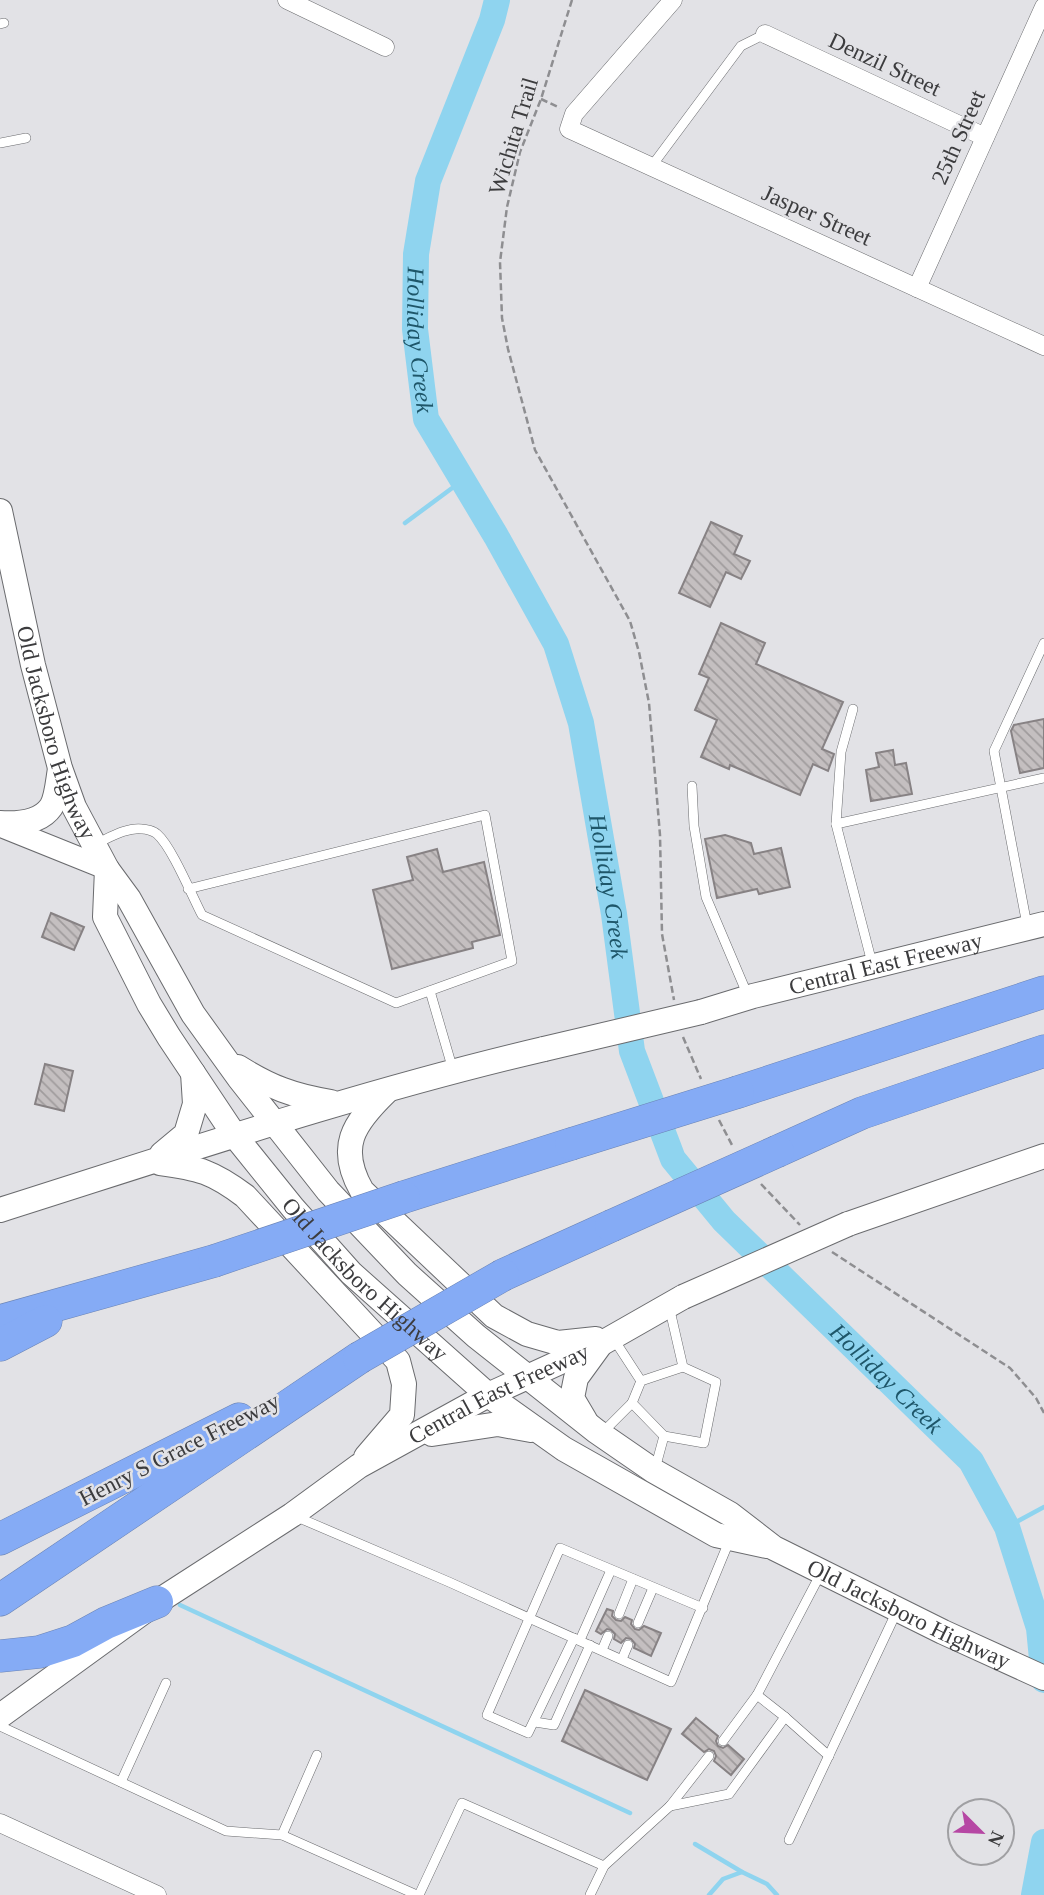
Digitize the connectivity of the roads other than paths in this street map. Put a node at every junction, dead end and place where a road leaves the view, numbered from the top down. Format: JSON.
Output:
{"nodes":[{"id":1,"x":287,"y":0,"type":"edge"},
{"id":2,"x":673,"y":0,"type":"edge"},
{"id":3,"x":1035,"y":0,"type":"edge"},
{"id":4,"x":1044,"y":7,"type":"edge"},
{"id":5,"x":765,"y":34,"type":"joint"},
{"id":6,"x":385,"y":47,"type":"dead end"},
{"id":7,"x":985,"y":137,"type":"junction"},
{"id":8,"x":26,"y":138,"type":"dead end"},
{"id":9,"x":0,"y":143,"type":"edge"},
{"id":10,"x":651,"y":167,"type":"junction"},
{"id":11,"x":916,"y":288,"type":"junction"},
{"id":12,"x":1044,"y":346,"type":"edge"},
{"id":13,"x":0,"y":511,"type":"edge"},
{"id":14,"x":1044,"y":643,"type":"edge"},
{"id":15,"x":853,"y":709,"type":"dead end"},
{"id":16,"x":60,"y":768,"type":"junction"},
{"id":17,"x":1044,"y":778,"type":"edge"},
{"id":18,"x":692,"y":786,"type":"dead end"},
{"id":19,"x":1001,"y":788,"type":"junction"},
{"id":20,"x":835,"y":824,"type":"junction"},
{"id":21,"x":0,"y":825,"type":"edge"},
{"id":22,"x":94,"y":845,"type":"junction"},
{"id":23,"x":107,"y":869,"type":"junction"},
{"id":24,"x":188,"y":889,"type":"junction"},
{"id":25,"x":1036,"y":926,"type":"edge"},
{"id":26,"x":873,"y":966,"type":"junction"},
{"id":27,"x":430,"y":991,"type":"junction"},
{"id":28,"x":1039,"y":993,"type":"edge"},
{"id":29,"x":748,"y":998,"type":"junction"},
{"id":30,"x":1044,"y":1051,"type":"edge"},
{"id":31,"x":226,"y":1060,"type":"junction"},
{"id":32,"x":453,"y":1070,"type":"junction"},
{"id":33,"x":193,"y":1073,"type":"junction"},
{"id":34,"x":390,"y":1089,"type":"junction"},
{"id":35,"x":342,"y":1103,"type":"junction"},
{"id":36,"x":274,"y":1123,"type":"junction"},
{"id":37,"x":235,"y":1136,"type":"junction"},
{"id":38,"x":1044,"y":1156,"type":"edge"},
{"id":39,"x":154,"y":1162,"type":"junction"},
{"id":40,"x":0,"y":1210,"type":"edge"},
{"id":41,"x":107,"y":1290,"type":"junction"},
{"id":42,"x":676,"y":1301,"type":"junction"},
{"id":43,"x":0,"y":1321,"type":"edge"},
{"id":44,"x":607,"y":1340,"type":"junction"},
{"id":45,"x":0,"y":1345,"type":"edge"},
{"id":46,"x":359,"y":1358,"type":"junction"},
{"id":47,"x":683,"y":1367,"type":"junction"},
{"id":48,"x":527,"y":1378,"type":"junction"},
{"id":49,"x":641,"y":1381,"type":"junction"},
{"id":50,"x":488,"y":1395,"type":"junction"},
{"id":51,"x":632,"y":1403,"type":"junction"},
{"id":52,"x":594,"y":1429,"type":"junction"},
{"id":53,"x":538,"y":1431,"type":"junction"},
{"id":54,"x":664,"y":1436,"type":"junction"},
{"id":55,"x":414,"y":1437,"type":"junction"},
{"id":56,"x":359,"y":1466,"type":"junction"},
{"id":57,"x":654,"y":1471,"type":"junction"},
{"id":58,"x":292,"y":1515,"type":"junction"},
{"id":59,"x":730,"y":1538,"type":"junction"},
{"id":60,"x":0,"y":1539,"type":"edge"},
{"id":61,"x":774,"y":1548,"type":"junction"},
{"id":62,"x":611,"y":1570,"type":"junction"},
{"id":63,"x":822,"y":1571,"type":"junction"},
{"id":64,"x":633,"y":1580,"type":"junction"},
{"id":65,"x":653,"y":1588,"type":"junction"},
{"id":66,"x":0,"y":1600,"type":"edge"},
{"id":67,"x":157,"y":1602,"type":"junction"},
{"id":68,"x":703,"y":1608,"type":"junction"},
{"id":69,"x":898,"y":1609,"type":"junction"},
{"id":70,"x":619,"y":1614,"type":"dead end"},
{"id":71,"x":529,"y":1617,"type":"junction"},
{"id":72,"x":638,"y":1623,"type":"dead end"},
{"id":73,"x":608,"y":1636,"type":"dead end"},
{"id":74,"x":577,"y":1639,"type":"junction"},
{"id":75,"x":590,"y":1645,"type":"junction"},
{"id":76,"x":628,"y":1646,"type":"dead end"},
{"id":77,"x":602,"y":1650,"type":"junction"},
{"id":78,"x":0,"y":1656,"type":"edge"},
{"id":79,"x":622,"y":1659,"type":"junction"},
{"id":80,"x":1044,"y":1678,"type":"edge"},
{"id":81,"x":166,"y":1683,"type":"dead end"},
{"id":82,"x":757,"y":1695,"type":"junction"},
{"id":83,"x":0,"y":1716,"type":"edge"},
{"id":84,"x":785,"y":1717,"type":"junction"},
{"id":85,"x":535,"y":1722,"type":"junction"},
{"id":86,"x":0,"y":1726,"type":"edge"},
{"id":87,"x":723,"y":1741,"type":"dead end"},
{"id":88,"x":317,"y":1755,"type":"dead end"},
{"id":89,"x":709,"y":1756,"type":"dead end"},
{"id":90,"x":828,"y":1756,"type":"junction"},
{"id":91,"x":121,"y":1782,"type":"junction"},
{"id":92,"x":670,"y":1806,"type":"junction"},
{"id":93,"x":0,"y":1824,"type":"edge"},
{"id":94,"x":282,"y":1835,"type":"junction"},
{"id":95,"x":789,"y":1840,"type":"dead end"},
{"id":96,"x":604,"y":1866,"type":"junction"},
{"id":97,"x":157,"y":1895,"type":"edge"},
{"id":98,"x":418,"y":1895,"type":"edge"},
{"id":99,"x":590,"y":1895,"type":"edge"}],
"edges":[{"from":1,"to":6,"type":"street"},
{"from":2,"to":10,"type":"street","name":"Jasper Street"},
{"from":3,"to":4,"type":"street"},
{"from":4,"to":7,"type":"street","name":"25th Street"},
{"from":5,"to":7,"type":"street","name":"Denzil Street"},
{"from":5,"to":10,"type":"lane"},
{"from":7,"to":11,"type":"street","name":"25th Street"},
{"from":8,"to":9,"type":"lane"},
{"from":10,"to":11,"type":"street","name":"Jasper Street"},
{"from":11,"to":12,"type":"street","name":"Jasper Street"},
{"from":13,"to":16,"type":"main road","name":"Old Jacksboro Highway"},
{"from":14,"to":19,"type":"lane"},
{"from":15,"to":20,"type":"lane"},
{"from":16,"to":21,"type":"main road"},
{"from":16,"to":22,"type":"main road","name":"Old Jacksboro Highway"},
{"from":17,"to":19,"type":"lane"},
{"from":18,"to":29,"type":"lane"},
{"from":19,"to":20,"type":"lane"},
{"from":19,"to":25,"type":"lane"},
{"from":20,"to":26,"type":"lane"},
{"from":21,"to":23,"type":"street"},
{"from":22,"to":23,"type":"main road","name":"Old Jacksboro Highway"},
{"from":22,"to":24,"type":"lane"},
{"from":23,"to":31,"type":"main road","name":"Old Jacksboro Highway"},
{"from":23,"to":33,"type":"main road","name":"Old Jacksboro Highway"},
{"from":24,"to":27,"type":"lane"},
{"from":24,"to":27,"type":"lane"},
{"from":25,"to":26,"type":"main road","name":"Central East Freeway"},
{"from":26,"to":29,"type":"main road","name":"Central East Freeway"},
{"from":27,"to":32,"type":"lane"},
{"from":28,"to":41,"type":"highway","bridge":true},
{"from":29,"to":32,"type":"main road","name":"Central East Freeway","bridge":true},
{"from":30,"to":46,"type":"highway","bridge":true},
{"from":31,"to":35,"type":"main road"},
{"from":31,"to":36,"type":"main road","name":"Old Jacksboro Highway"},
{"from":32,"to":34,"type":"main road","name":"Central East Freeway"},
{"from":33,"to":37,"type":"main road","name":"Old Jacksboro Highway"},
{"from":33,"to":39,"type":"main road"},
{"from":34,"to":35,"type":"main road","name":"Central East Freeway"},
{"from":34,"to":44,"type":"main road"},
{"from":35,"to":36,"type":"main road","name":"Central East Freeway"},
{"from":36,"to":37,"type":"main road","name":"Central East Freeway"},
{"from":36,"to":48,"type":"main road","name":"Old Jacksboro Highway"},
{"from":37,"to":39,"type":"main road","name":"Central East Freeway"},
{"from":37,"to":50,"type":"main road","name":"Old Jacksboro Highway"},
{"from":38,"to":42,"type":"main road","name":"Central East Freeway","bridge":true},
{"from":39,"to":40,"type":"main road","name":"Central East Freeway"},
{"from":39,"to":56,"type":"main road"},
{"from":41,"to":43,"type":"highway"},
{"from":41,"to":45,"type":"highway"},
{"from":42,"to":44,"type":"main road","name":"Central East Freeway"},
{"from":42,"to":47,"type":"lane"},
{"from":44,"to":48,"type":"main road","name":"Central East Freeway"},
{"from":44,"to":49,"type":"lane"},
{"from":44,"to":52,"type":"main road"},
{"from":46,"to":60,"type":"highway","name":"Henry S Grace Freeway"},
{"from":46,"to":66,"type":"highway"},
{"from":47,"to":49,"type":"lane"},
{"from":47,"to":54,"type":"lane"},
{"from":48,"to":50,"type":"main road","name":"Central East Freeway"},
{"from":48,"to":52,"type":"main road","name":"Old Jacksboro Highway"},
{"from":49,"to":51,"type":"lane"},
{"from":50,"to":53,"type":"main road","name":"Old Jacksboro Highway"},
{"from":50,"to":55,"type":"main road","name":"Central East Freeway"},
{"from":51,"to":52,"type":"lane"},
{"from":51,"to":54,"type":"lane"},
{"from":52,"to":57,"type":"main road","name":"Old Jacksboro Highway"},
{"from":53,"to":55,"type":"main road"},
{"from":53,"to":59,"type":"main road","name":"Old Jacksboro Highway"},
{"from":54,"to":57,"type":"lane"},
{"from":55,"to":56,"type":"main road","name":"Central East Freeway"},
{"from":56,"to":58,"type":"main road","name":"Central East Freeway"},
{"from":57,"to":61,"type":"main road","name":"Old Jacksboro Highway"},
{"from":58,"to":67,"type":"main road","name":"Central East Freeway"},
{"from":58,"to":71,"type":"lane"},
{"from":59,"to":61,"type":"main road","name":"Old Jacksboro Highway"},
{"from":59,"to":68,"type":"lane"},
{"from":61,"to":63,"type":"main road","name":"Old Jacksboro Highway"},
{"from":62,"to":64,"type":"lane"},
{"from":62,"to":71,"type":"lane"},
{"from":62,"to":74,"type":"lane"},
{"from":63,"to":69,"type":"main road","name":"Old Jacksboro Highway"},
{"from":63,"to":82,"type":"lane"},
{"from":64,"to":65,"type":"lane"},
{"from":64,"to":70,"type":"lane"},
{"from":65,"to":68,"type":"lane"},
{"from":65,"to":72,"type":"lane"},
{"from":67,"to":78,"type":"highway"},
{"from":67,"to":83,"type":"main road","name":"Central East Freeway"},
{"from":68,"to":79,"type":"lane"},
{"from":69,"to":80,"type":"main road","name":"Old Jacksboro Highway"},
{"from":69,"to":90,"type":"lane"},
{"from":71,"to":74,"type":"lane"},
{"from":71,"to":85,"type":"lane"},
{"from":73,"to":77,"type":"lane"},
{"from":74,"to":75,"type":"lane"},
{"from":74,"to":85,"type":"lane"},
{"from":75,"to":77,"type":"lane"},
{"from":75,"to":85,"type":"lane"},
{"from":76,"to":79,"type":"lane"},
{"from":77,"to":79,"type":"lane"},
{"from":81,"to":91,"type":"lane"},
{"from":82,"to":84,"type":"lane"},
{"from":82,"to":87,"type":"lane"},
{"from":84,"to":90,"type":"lane"},
{"from":84,"to":92,"type":"lane"},
{"from":86,"to":91,"type":"lane"},
{"from":88,"to":94,"type":"lane"},
{"from":89,"to":92,"type":"lane"},
{"from":90,"to":95,"type":"lane"},
{"from":91,"to":94,"type":"lane"},
{"from":92,"to":96,"type":"lane"},
{"from":93,"to":97,"type":"street"},
{"from":94,"to":98,"type":"lane"},
{"from":96,"to":98,"type":"lane"},
{"from":96,"to":99,"type":"lane"}]}
